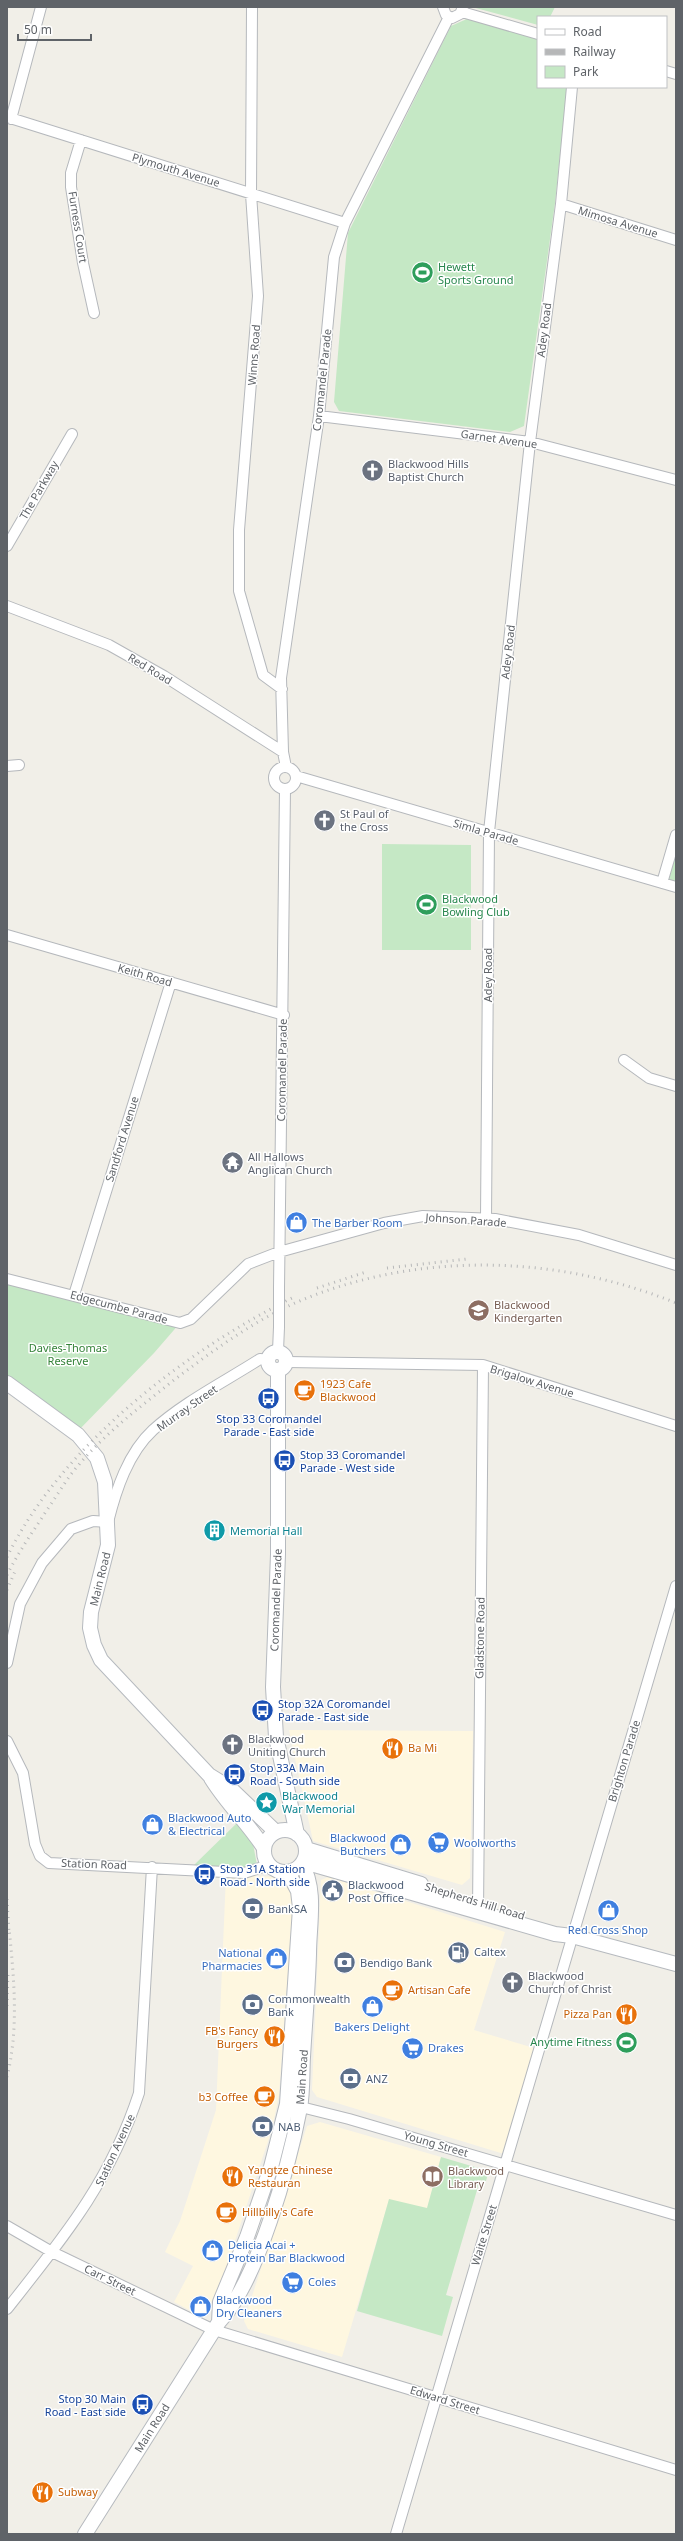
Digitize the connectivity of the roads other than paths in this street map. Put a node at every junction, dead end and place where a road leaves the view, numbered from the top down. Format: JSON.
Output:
{"nodes":[{"id":1,"x":41,"y":7,"type":"edge"},
{"id":2,"x":252,"y":7,"type":"edge"},
{"id":3,"x":442,"y":7,"type":"edge"},
{"id":4,"x":462,"y":9,"type":"edge"},
{"id":5,"x":449,"y":17,"type":"junction"},
{"id":6,"x":537,"y":34,"type":"edge"},
{"id":7,"x":572,"y":88,"type":"edge"},
{"id":8,"x":9,"y":118,"type":"edge"},
{"id":9,"x":81,"y":140,"type":"junction"},
{"id":10,"x":251,"y":194,"type":"junction"},
{"id":11,"x":561,"y":204,"type":"junction"},
{"id":12,"x":345,"y":224,"type":"junction"},
{"id":13,"x":676,"y":240,"type":"edge"},
{"id":14,"x":94,"y":313,"type":"dead end"},
{"id":15,"x":319,"y":416,"type":"junction"},
{"id":16,"x":72,"y":434,"type":"dead end"},
{"id":17,"x":530,"y":442,"type":"junction"},
{"id":18,"x":676,"y":480,"type":"edge"},
{"id":19,"x":7,"y":546,"type":"edge"},
{"id":20,"x":7,"y":606,"type":"edge"},
{"id":21,"x":282,"y":678,"type":"junction"},
{"id":22,"x":270,"y":681,"type":"junction"},
{"id":23,"x":282,"y":690,"type":"junction"},
{"id":24,"x":283,"y":752,"type":"junction"},
{"id":25,"x":19,"y":765,"type":"dead end"},
{"id":26,"x":7,"y":766,"type":"edge"},
{"id":27,"x":286,"y":767,"type":"junction"},
{"id":28,"x":296,"y":776,"type":"junction"},
{"id":29,"x":285,"y":789,"type":"junction"},
{"id":30,"x":488,"y":832,"type":"junction"},
{"id":31,"x":676,"y":835,"type":"edge"},
{"id":32,"x":662,"y":883,"type":"junction"},
{"id":33,"x":676,"y":887,"type":"edge"},
{"id":34,"x":7,"y":935,"type":"edge"},
{"id":35,"x":171,"y":982,"type":"junction"},
{"id":36,"x":284,"y":1015,"type":"junction"},
{"id":37,"x":624,"y":1060,"type":"dead end"},
{"id":38,"x":676,"y":1086,"type":"edge"},
{"id":39,"x":486,"y":1219,"type":"junction"},
{"id":40,"x":279,"y":1252,"type":"junction"},
{"id":41,"x":676,"y":1265,"type":"edge"},
{"id":42,"x":7,"y":1279,"type":"edge"},
{"id":43,"x":74,"y":1295,"type":"junction"},
{"id":44,"x":278,"y":1361,"type":"junction"},
{"id":45,"x":483,"y":1365,"type":"junction"},
{"id":46,"x":7,"y":1383,"type":"edge"},
{"id":47,"x":676,"y":1426,"type":"edge"},
{"id":48,"x":108,"y":1522,"type":"junction"},
{"id":49,"x":676,"y":1586,"type":"edge"},
{"id":50,"x":7,"y":1663,"type":"edge"},
{"id":51,"x":7,"y":1741,"type":"edge"},
{"id":52,"x":209,"y":1775,"type":"junction"},
{"id":53,"x":291,"y":1804,"type":"junction"},
{"id":54,"x":276,"y":1832,"type":"junction"},
{"id":55,"x":297,"y":1834,"type":"junction"},
{"id":56,"x":264,"y":1848,"type":"junction"},
{"id":57,"x":304,"y":1858,"type":"junction"},
{"id":58,"x":269,"y":1865,"type":"junction"},
{"id":59,"x":152,"y":1867,"type":"junction"},
{"id":60,"x":335,"y":1869,"type":"junction"},
{"id":61,"x":288,"y":1872,"type":"junction"},
{"id":62,"x":310,"y":1883,"type":"junction"},
{"id":63,"x":478,"y":1907,"type":"junction"},
{"id":64,"x":572,"y":1936,"type":"junction"},
{"id":65,"x":676,"y":1964,"type":"edge"},
{"id":66,"x":294,"y":2106,"type":"junction"},
{"id":67,"x":505,"y":2165,"type":"junction"},
{"id":68,"x":676,"y":2215,"type":"edge"},
{"id":69,"x":7,"y":2226,"type":"edge"},
{"id":70,"x":52,"y":2252,"type":"junction"},
{"id":71,"x":7,"y":2309,"type":"edge"},
{"id":72,"x":216,"y":2326,"type":"junction"},
{"id":73,"x":436,"y":2397,"type":"junction"},
{"id":74,"x":676,"y":2470,"type":"edge"},
{"id":75,"x":85,"y":2534,"type":"edge"},
{"id":76,"x":396,"y":2534,"type":"edge"}],
"edges":[{"from":1,"to":8,"type":"street"},
{"from":2,"to":10,"type":"street","name":"Winns Road"},
{"from":3,"to":5,"type":"street"},
{"from":4,"to":5,"type":"street"},
{"from":4,"to":6,"type":"street"},
{"from":5,"to":12,"type":"street","name":"Coromandel Parade"},
{"from":7,"to":11,"type":"street","name":"Adey Road"},
{"from":8,"to":9,"type":"street","name":"Plymouth Avenue"},
{"from":9,"to":10,"type":"street","name":"Plymouth Avenue"},
{"from":9,"to":14,"type":"street","name":"Furness Court"},
{"from":10,"to":12,"type":"street","name":"Plymouth Avenue"},
{"from":10,"to":22,"type":"street","name":"Winns Road"},
{"from":11,"to":13,"type":"street","name":"Mimosa Avenue"},
{"from":11,"to":17,"type":"street","name":"Adey Road"},
{"from":12,"to":15,"type":"street","name":"Coromandel Parade"},
{"from":15,"to":17,"type":"street","name":"Garnet Avenue"},
{"from":15,"to":21,"type":"street","name":"Coromandel Parade"},
{"from":16,"to":19,"type":"street","name":"The Parkway"},
{"from":17,"to":18,"type":"street","name":"Garnet Avenue"},
{"from":17,"to":30,"type":"street","name":"Adey Road"},
{"from":20,"to":24,"type":"street","name":"Red Road"},
{"from":21,"to":22,"type":"street"},
{"from":21,"to":23,"type":"street","name":"Coromandel Parade"},
{"from":22,"to":23,"type":"street","name":"Winns Road"},
{"from":23,"to":24,"type":"street","name":"Coromandel Parade"},
{"from":24,"to":27,"type":"street","name":"Coromandel Parade"},
{"from":25,"to":26,"type":"street"},
{"from":27,"to":28,"type":"street"},
{"from":27,"to":29,"type":"street"},
{"from":28,"to":29,"type":"street"},
{"from":28,"to":30,"type":"street","name":"Simla Parade"},
{"from":29,"to":36,"type":"street","name":"Coromandel Parade"},
{"from":30,"to":32,"type":"street","name":"Simla Parade"},
{"from":30,"to":39,"type":"street","name":"Adey Road"},
{"from":31,"to":32,"type":"street"},
{"from":32,"to":33,"type":"street","name":"Simla Parade"},
{"from":34,"to":35,"type":"street","name":"Keith Road"},
{"from":35,"to":36,"type":"street","name":"Keith Road"},
{"from":35,"to":43,"type":"street","name":"Sandford Avenue"},
{"from":36,"to":40,"type":"street","name":"Coromandel Parade"},
{"from":37,"to":38,"type":"street"},
{"from":39,"to":40,"type":"street","name":"Johnson Parade"},
{"from":39,"to":41,"type":"street","name":"Johnson Parade"},
{"from":40,"to":43,"type":"street","name":"Edgecumbe Parade"},
{"from":40,"to":44,"type":"street","name":"Coromandel Parade","bridge":true},
{"from":42,"to":43,"type":"street","name":"Edgecumbe Parade"},
{"from":44,"to":45,"type":"street","name":"Brigalow Avenue"},
{"from":44,"to":48,"type":"street","name":"Murray Street"},
{"from":44,"to":53,"type":"main road","name":"Coromandel Parade"},
{"from":45,"to":47,"type":"street","name":"Brigalow Avenue"},
{"from":45,"to":63,"type":"street","name":"Gladstone Road"},
{"from":46,"to":48,"type":"main road","name":"Main Road"},
{"from":48,"to":50,"type":"street"},
{"from":48,"to":52,"type":"main road","name":"Main Road"},
{"from":49,"to":64,"type":"street","name":"Brighton Parade"},
{"from":51,"to":59,"type":"street","name":"Station Road"},
{"from":52,"to":54,"type":"main road","name":"Main Road"},
{"from":52,"to":56,"type":"main road","name":"Main Road"},
{"from":53,"to":54,"type":"main road"},
{"from":53,"to":55,"type":"main road","name":"Coromandel Parade"},
{"from":54,"to":55,"type":"main road"},
{"from":54,"to":56,"type":"main road"},
{"from":55,"to":57,"type":"main road"},
{"from":56,"to":58,"type":"main road"},
{"from":57,"to":60,"type":"main road","name":"Shepherds Hill Road"},
{"from":57,"to":61,"type":"main road"},
{"from":57,"to":62,"type":"main road","name":"Main Road"},
{"from":57,"to":63,"type":"main road","name":"Shepherds Hill Road"},
{"from":58,"to":59,"type":"street","name":"Station Road"},
{"from":58,"to":61,"type":"main road"},
{"from":59,"to":70,"type":"street","name":"Station Avenue"},
{"from":60,"to":62,"type":"main road"},
{"from":60,"to":63,"type":"main road","name":"Shepherds Hill Road"},
{"from":61,"to":66,"type":"main road","name":"Main Road"},
{"from":62,"to":66,"type":"main road","name":"Main Road"},
{"from":63,"to":64,"type":"main road","name":"Shepherds Hill Road"},
{"from":64,"to":65,"type":"main road","name":"Shepherds Hill Road"},
{"from":64,"to":67,"type":"street","name":"Waite Street"},
{"from":66,"to":67,"type":"street","name":"Young Street"},
{"from":66,"to":72,"type":"main road","name":"Main Road"},
{"from":67,"to":68,"type":"street","name":"Young Street"},
{"from":67,"to":73,"type":"street","name":"Waite Street"},
{"from":69,"to":70,"type":"street","name":"Carr Street"},
{"from":70,"to":71,"type":"street","name":"Station Avenue"},
{"from":70,"to":72,"type":"street","name":"Carr Street"},
{"from":72,"to":73,"type":"street","name":"Edward Street"},
{"from":72,"to":75,"type":"main road","name":"Main Road"},
{"from":73,"to":74,"type":"street","name":"Edward Street"},
{"from":73,"to":76,"type":"street","name":"Waite Street"}]}
